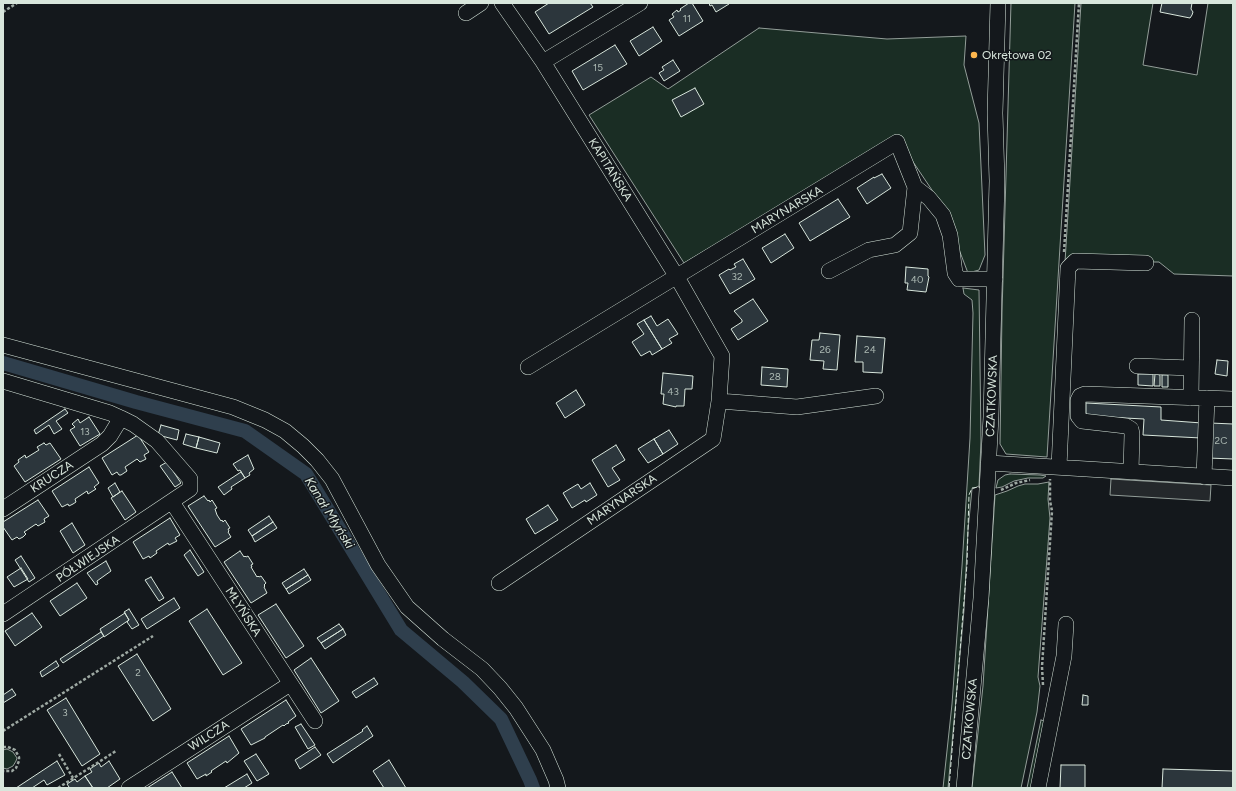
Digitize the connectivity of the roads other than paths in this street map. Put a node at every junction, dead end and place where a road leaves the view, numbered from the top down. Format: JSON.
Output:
{"nodes":[{"id":1,"x":481,"y":3,"type":"edge"},
{"id":2,"x":502,"y":3,"type":"edge"},
{"id":3,"x":640,"y":3,"type":"edge"},
{"id":4,"x":998,"y":3,"type":"edge"},
{"id":5,"x":466,"y":13,"type":"dead end"},
{"id":6,"x":543,"y":62,"type":"junction"},
{"id":7,"x":915,"y":187,"type":"junction"},
{"id":8,"x":1146,"y":263,"type":"dead end"},
{"id":9,"x":829,"y":271,"type":"dead end"},
{"id":10,"x":677,"y":277,"type":"junction"},
{"id":11,"x":995,"y":279,"type":"junction"},
{"id":12,"x":1192,"y":320,"type":"dead end"},
{"id":13,"x":3,"y":345,"type":"edge"},
{"id":14,"x":1137,"y":366,"type":"dead end"},
{"id":15,"x":528,"y":368,"type":"dead end"},
{"id":16,"x":1192,"y":368,"type":"junction"},
{"id":17,"x":3,"y":381,"type":"edge"},
{"id":18,"x":876,"y":396,"type":"dead end"},
{"id":19,"x":1191,"y":398,"type":"junction"},
{"id":20,"x":1207,"y":398,"type":"junction"},
{"id":21,"x":1233,"y":399,"type":"edge"},
{"id":22,"x":719,"y":401,"type":"junction"},
{"id":23,"x":121,"y":418,"type":"junction"},
{"id":24,"x":989,"y":463,"type":"junction"},
{"id":25,"x":1053,"y":471,"type":"junction"},
{"id":26,"x":1131,"y":472,"type":"junction"},
{"id":27,"x":1204,"y":477,"type":"junction"},
{"id":28,"x":1233,"y":478,"type":"edge"},
{"id":29,"x":172,"y":502,"type":"junction"},
{"id":30,"x":3,"y":509,"type":"edge"},
{"id":31,"x":499,"y":583,"type":"dead end"},
{"id":32,"x":3,"y":614,"type":"edge"},
{"id":33,"x":1066,"y":624,"type":"dead end"},
{"id":34,"x":290,"y":684,"type":"junction"},
{"id":35,"x":315,"y":721,"type":"dead end"},
{"id":36,"x":129,"y":788,"type":"edge"},
{"id":37,"x":558,"y":788,"type":"edge"},
{"id":38,"x":964,"y":788,"type":"edge"},
{"id":39,"x":1038,"y":788,"type":"edge"}],
"edges":[{"from":1,"to":5,"type":"street"},
{"from":2,"to":6,"type":"street","name":"KAPITAŃSKA"},
{"from":3,"to":6,"type":"street"},
{"from":4,"to":11,"type":"street","name":"CZATKOWSKA"},
{"from":6,"to":10,"type":"street","name":"KAPITAŃSKA"},
{"from":7,"to":9,"type":"street"},
{"from":7,"to":10,"type":"street","name":"MARYNARSKA"},
{"from":7,"to":11,"type":"street"},
{"from":8,"to":25,"type":"street"},
{"from":10,"to":15,"type":"street","name":"MARYNARSKA"},
{"from":10,"to":22,"type":"street","name":"MARYNARSKA"},
{"from":11,"to":24,"type":"street","name":"CZATKOWSKA"},
{"from":12,"to":16,"type":"street"},
{"from":13,"to":37,"type":"street"},
{"from":14,"to":16,"type":"street"},
{"from":16,"to":19,"type":"street"},
{"from":17,"to":23,"type":"street"},
{"from":18,"to":22,"type":"street"},
{"from":19,"to":20,"type":"street"},
{"from":19,"to":26,"type":"street"},
{"from":20,"to":21,"type":"street"},
{"from":20,"to":27,"type":"street"},
{"from":22,"to":31,"type":"street","name":"MARYNARSKA"},
{"from":23,"to":29,"type":"street","name":"PÓŁWIEJSKA"},
{"from":23,"to":30,"type":"street","name":"KRUCZA"},
{"from":24,"to":25,"type":"street"},
{"from":24,"to":38,"type":"street","name":"CZATKOWSKA"},
{"from":25,"to":26,"type":"street"},
{"from":26,"to":27,"type":"street"},
{"from":27,"to":28,"type":"street"},
{"from":29,"to":32,"type":"street","name":"PÓŁWIEJSKA"},
{"from":29,"to":34,"type":"street","name":"MŁYŃSKA"},
{"from":33,"to":39,"type":"street"},
{"from":34,"to":35,"type":"street","name":"MŁYŃSKA"},
{"from":34,"to":36,"type":"street","name":"WILCZA"}]}
